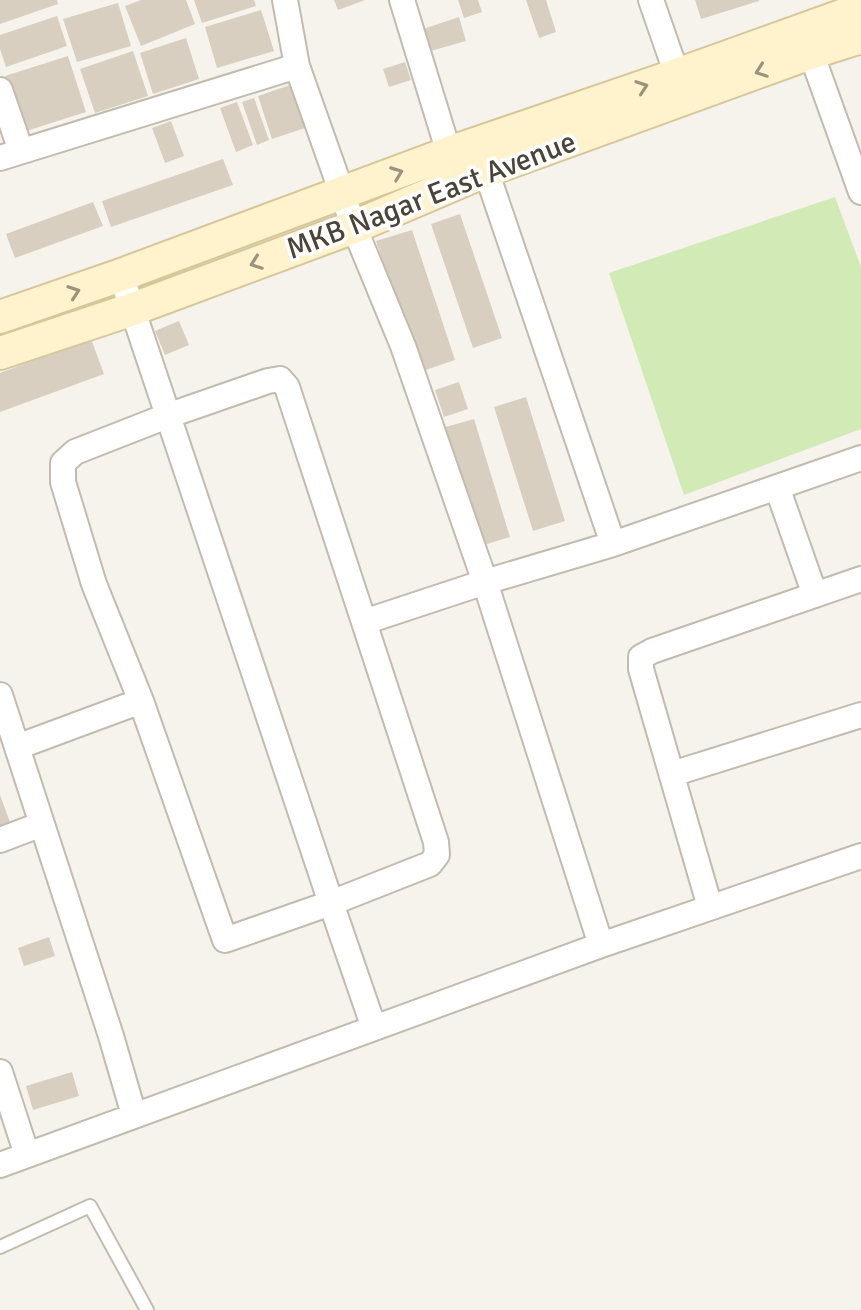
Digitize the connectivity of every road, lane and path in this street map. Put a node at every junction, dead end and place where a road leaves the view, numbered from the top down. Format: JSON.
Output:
{"nodes":[{"id":1,"x":285,"y":0,"type":"edge"},
{"id":2,"x":402,"y":0,"type":"edge"},
{"id":3,"x":651,"y":0,"type":"edge"},
{"id":4,"x":861,"y":9,"type":"edge"},
{"id":5,"x":861,"y":37,"type":"edge"},
{"id":6,"x":806,"y":41,"type":"junction"},
{"id":7,"x":297,"y":66,"type":"junction"},
{"id":8,"x":677,"y":75,"type":"junction"},
{"id":9,"x":0,"y":90,"type":"edge"},
{"id":10,"x":10,"y":155,"type":"edge"},
{"id":11,"x":471,"y":156,"type":"junction"},
{"id":12,"x":861,"y":192,"type":"edge"},
{"id":13,"x":342,"y":194,"type":"junction"},
{"id":14,"x":354,"y":227,"type":"junction"},
{"id":15,"x":121,"y":275,"type":"junction"},
{"id":16,"x":133,"y":309,"type":"junction"},
{"id":17,"x":0,"y":317,"type":"edge"},
{"id":18,"x":0,"y":353,"type":"edge"},
{"id":19,"x":167,"y":416,"type":"junction"},
{"id":20,"x":861,"y":458,"type":"edge"},
{"id":21,"x":777,"y":487,"type":"junction"},
{"id":22,"x":613,"y":544,"type":"junction"},
{"id":23,"x":861,"y":579,"type":"edge"},
{"id":24,"x":485,"y":582,"type":"junction"},
{"id":25,"x":815,"y":595,"type":"junction"},
{"id":26,"x":364,"y":622,"type":"junction"},
{"id":27,"x":0,"y":695,"type":"edge"},
{"id":28,"x":141,"y":701,"type":"junction"},
{"id":29,"x":861,"y":715,"type":"edge"},
{"id":30,"x":12,"y":756,"type":"edge"},
{"id":31,"x":672,"y":774,"type":"junction"},
{"id":32,"x":42,"y":824,"type":"junction"},
{"id":33,"x":0,"y":840,"type":"edge"},
{"id":34,"x":861,"y":856,"type":"edge"},
{"id":35,"x":331,"y":903,"type":"junction"},
{"id":36,"x":710,"y":907,"type":"junction"},
{"id":37,"x":601,"y":945,"type":"junction"},
{"id":38,"x":374,"y":1028,"type":"junction"},
{"id":39,"x":0,"y":1072,"type":"edge"},
{"id":40,"x":134,"y":1115,"type":"junction"},
{"id":41,"x":27,"y":1155,"type":"junction"},
{"id":42,"x":0,"y":1165,"type":"edge"},
{"id":43,"x":0,"y":1247,"type":"edge"},
{"id":44,"x":147,"y":1310,"type":"edge"}],
"edges":[{"from":1,"to":7,"type":"street"},
{"from":2,"to":11,"type":"street"},
{"from":3,"to":8,"type":"street"},
{"from":4,"to":6,"type":"main road"},
{"from":5,"to":6,"type":"main road","name":"MKB Nagar East Avenue"},
{"from":6,"to":8,"type":"main road"},
{"from":6,"to":11,"type":"main road","name":"MKB Nagar East Avenue","one_way":true},
{"from":6,"to":12,"type":"street"},
{"from":7,"to":10,"type":"street"},
{"from":7,"to":13,"type":"street"},
{"from":11,"to":8,"type":"main road","one_way":true},
{"from":9,"to":10,"type":"street"},
{"from":13,"to":11,"type":"main road","one_way":true},
{"from":11,"to":14,"type":"main road","name":"MKB Nagar East Avenue"},
{"from":11,"to":22,"type":"street"},
{"from":13,"to":14,"type":"street"},
{"from":13,"to":15,"type":"main road"},
{"from":14,"to":16,"type":"main road","name":"MKB Nagar East Avenue","one_way":true},
{"from":14,"to":24,"type":"street"},
{"from":15,"to":16,"type":"street"},
{"from":17,"to":15,"type":"main road","one_way":true},
{"from":16,"to":18,"type":"main road","name":"MKB Nagar East Avenue"},
{"from":16,"to":19,"type":"street"},
{"from":19,"to":26,"type":"street"},
{"from":19,"to":28,"type":"street"},
{"from":19,"to":35,"type":"street"},
{"from":20,"to":21,"type":"street"},
{"from":21,"to":22,"type":"street"},
{"from":21,"to":25,"type":"street"},
{"from":22,"to":24,"type":"street"},
{"from":23,"to":25,"type":"street"},
{"from":24,"to":26,"type":"street"},
{"from":24,"to":37,"type":"street"},
{"from":25,"to":31,"type":"street"},
{"from":26,"to":35,"type":"street"},
{"from":27,"to":30,"type":"street"},
{"from":28,"to":30,"type":"street"},
{"from":28,"to":35,"type":"street"},
{"from":29,"to":31,"type":"street"},
{"from":30,"to":32,"type":"street"},
{"from":31,"to":36,"type":"street"},
{"from":32,"to":33,"type":"street"},
{"from":32,"to":40,"type":"street"},
{"from":34,"to":36,"type":"street"},
{"from":35,"to":38,"type":"street"},
{"from":36,"to":37,"type":"street"},
{"from":37,"to":38,"type":"street"},
{"from":38,"to":40,"type":"street"},
{"from":39,"to":41,"type":"street"},
{"from":40,"to":41,"type":"street"},
{"from":41,"to":42,"type":"street"},
{"from":43,"to":44,"type":"lane"}]}
